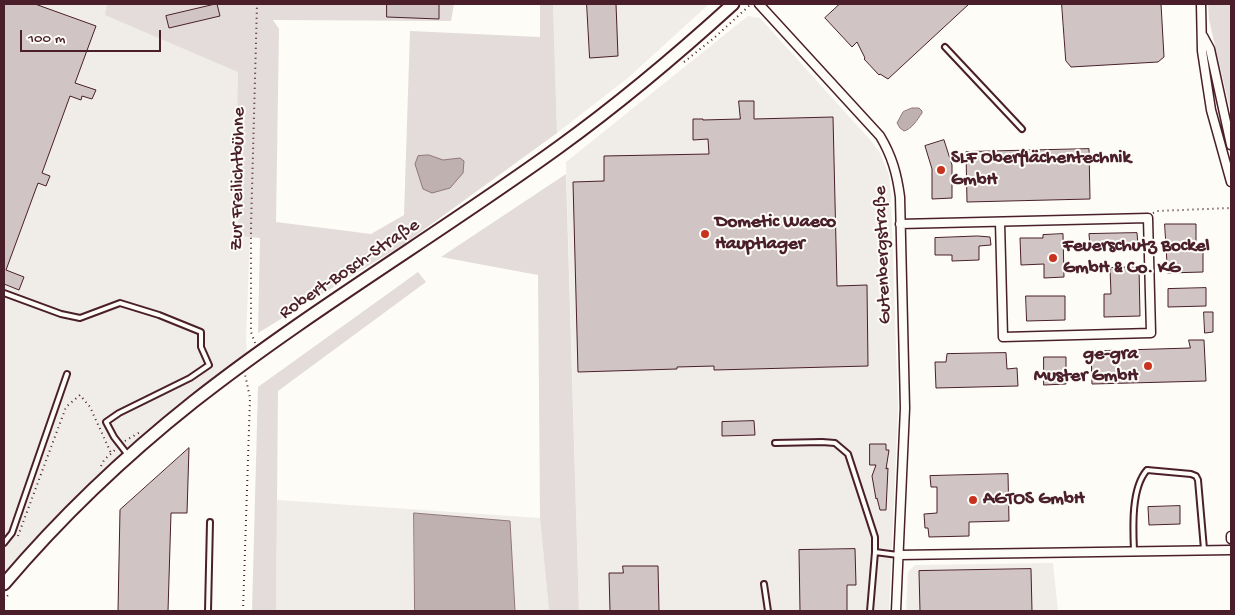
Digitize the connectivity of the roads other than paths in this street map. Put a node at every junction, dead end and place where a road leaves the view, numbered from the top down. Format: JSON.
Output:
{"nodes":[{"id":1,"x":733,"y":4,"type":"edge"},
{"id":2,"x":759,"y":4,"type":"edge"},
{"id":3,"x":1201,"y":4,"type":"edge"},
{"id":4,"x":1202,"y":34,"type":"junction"},
{"id":5,"x":945,"y":47,"type":"dead end"},
{"id":6,"x":1022,"y":129,"type":"dead end"},
{"id":7,"x":1231,"y":145,"type":"edge"},
{"id":8,"x":1231,"y":182,"type":"edge"},
{"id":9,"x":1000,"y":222,"type":"junction"},
{"id":10,"x":900,"y":224,"type":"junction"},
{"id":11,"x":4,"y":293,"type":"edge"},
{"id":12,"x":67,"y":374,"type":"dead end"},
{"id":13,"x":775,"y":443,"type":"dead end"},
{"id":14,"x":129,"y":456,"type":"junction"},
{"id":15,"x":210,"y":522,"type":"dead end"},
{"id":16,"x":4,"y":543,"type":"edge"},
{"id":17,"x":1204,"y":549,"type":"junction"},
{"id":18,"x":1231,"y":550,"type":"edge"},
{"id":19,"x":1134,"y":551,"type":"junction"},
{"id":20,"x":875,"y":552,"type":"junction"},
{"id":21,"x":898,"y":555,"type":"junction"},
{"id":22,"x":764,"y":584,"type":"dead end"},
{"id":23,"x":6,"y":589,"type":"edge"},
{"id":24,"x":208,"y":611,"type":"edge"},
{"id":25,"x":768,"y":611,"type":"edge"},
{"id":26,"x":870,"y":611,"type":"edge"},
{"id":27,"x":896,"y":611,"type":"edge"}],
"edges":[{"from":1,"to":14,"type":"street","name":"Robert-Bosch-Straße"},
{"from":2,"to":10,"type":"street","name":"Gutenbergstraße"},
{"from":3,"to":4,"type":"street"},
{"from":4,"to":7,"type":"street"},
{"from":4,"to":8,"type":"street"},
{"from":5,"to":6,"type":"lane"},
{"from":9,"to":9,"type":"street"},
{"from":9,"to":10,"type":"street"},
{"from":10,"to":21,"type":"street","name":"Gutenbergstraße"},
{"from":11,"to":14,"type":"lane"},
{"from":12,"to":16,"type":"lane"},
{"from":13,"to":20,"type":"lane"},
{"from":14,"to":23,"type":"street","name":"Robert-Bosch-Straße"},
{"from":15,"to":24,"type":"lane"},
{"from":17,"to":18,"type":"street"},
{"from":17,"to":19,"type":"street"},
{"from":17,"to":19,"type":"lane"},
{"from":19,"to":21,"type":"street"},
{"from":20,"to":21,"type":"lane"},
{"from":20,"to":26,"type":"lane"},
{"from":21,"to":27,"type":"street","name":"Gutenbergstraße"},
{"from":22,"to":25,"type":"lane"}]}
